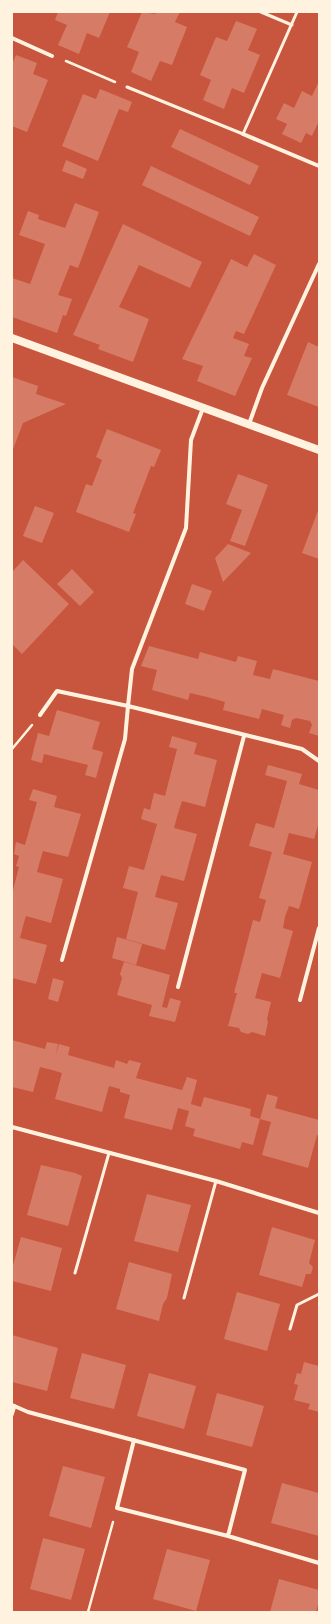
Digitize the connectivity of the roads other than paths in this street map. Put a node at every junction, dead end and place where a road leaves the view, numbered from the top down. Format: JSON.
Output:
{"nodes":[{"id":1,"x":262,"y":12,"type":"edge"},
{"id":2,"x":297,"y":12,"type":"edge"},
{"id":3,"x":292,"y":25,"type":"junction"},
{"id":4,"x":12,"y":38,"type":"edge"},
{"id":5,"x":52,"y":56,"type":"road end"},
{"id":6,"x":127,"y":87,"type":"road end"},
{"id":7,"x":243,"y":134,"type":"junction"},
{"id":8,"x":319,"y":166,"type":"edge"},
{"id":9,"x":319,"y":264,"type":"edge"},
{"id":10,"x":12,"y":338,"type":"edge"},
{"id":11,"x":203,"y":408,"type":"junction"},
{"id":12,"x":249,"y":424,"type":"junction"},
{"id":13,"x":319,"y":450,"type":"edge"},
{"id":14,"x":128,"y":706,"type":"junction"},
{"id":15,"x":40,"y":715,"type":"road end"},
{"id":16,"x":244,"y":736,"type":"junction"},
{"id":17,"x":319,"y":761,"type":"edge"},
{"id":18,"x":319,"y":928,"type":"edge"},
{"id":19,"x":62,"y":960,"type":"dead end"},
{"id":20,"x":178,"y":987,"type":"dead end"},
{"id":21,"x":300,"y":1000,"type":"dead end"},
{"id":22,"x":12,"y":1127,"type":"edge"},
{"id":23,"x":109,"y":1153,"type":"junction"},
{"id":24,"x":216,"y":1181,"type":"junction"},
{"id":25,"x":319,"y":1213,"type":"edge"},
{"id":26,"x":75,"y":1273,"type":"dead end"},
{"id":27,"x":319,"y":1294,"type":"edge"},
{"id":28,"x":184,"y":1298,"type":"dead end"},
{"id":29,"x":290,"y":1329,"type":"dead end"},
{"id":30,"x":13,"y":1406,"type":"edge"},
{"id":31,"x":12,"y":1416,"type":"edge"},
{"id":32,"x":134,"y":1440,"type":"junction"},
{"id":33,"x":228,"y":1536,"type":"junction"},
{"id":34,"x":319,"y":1563,"type":"edge"}],
"edges":[{"from":1,"to":3,"type":"lane"},
{"from":2,"to":3,"type":"lane"},
{"from":3,"to":7,"type":"lane"},
{"from":4,"to":5,"type":"street"},
{"from":6,"to":7,"type":"lane"},
{"from":7,"to":8,"type":"street"},
{"from":9,"to":12,"type":"street"},
{"from":10,"to":11,"type":"main road"},
{"from":11,"to":12,"type":"main road"},
{"from":11,"to":14,"type":"street"},
{"from":12,"to":13,"type":"main road"},
{"from":14,"to":15,"type":"street"},
{"from":14,"to":16,"type":"street"},
{"from":14,"to":19,"type":"street"},
{"from":16,"to":17,"type":"street"},
{"from":16,"to":20,"type":"street"},
{"from":18,"to":21,"type":"street"},
{"from":22,"to":23,"type":"street"},
{"from":23,"to":24,"type":"street"},
{"from":23,"to":26,"type":"lane"},
{"from":24,"to":25,"type":"street"},
{"from":24,"to":28,"type":"lane"},
{"from":27,"to":29,"type":"lane"},
{"from":30,"to":31,"type":"lane"},
{"from":30,"to":32,"type":"street"},
{"from":32,"to":33,"type":"street"},
{"from":32,"to":33,"type":"street"},
{"from":33,"to":34,"type":"street"}]}
